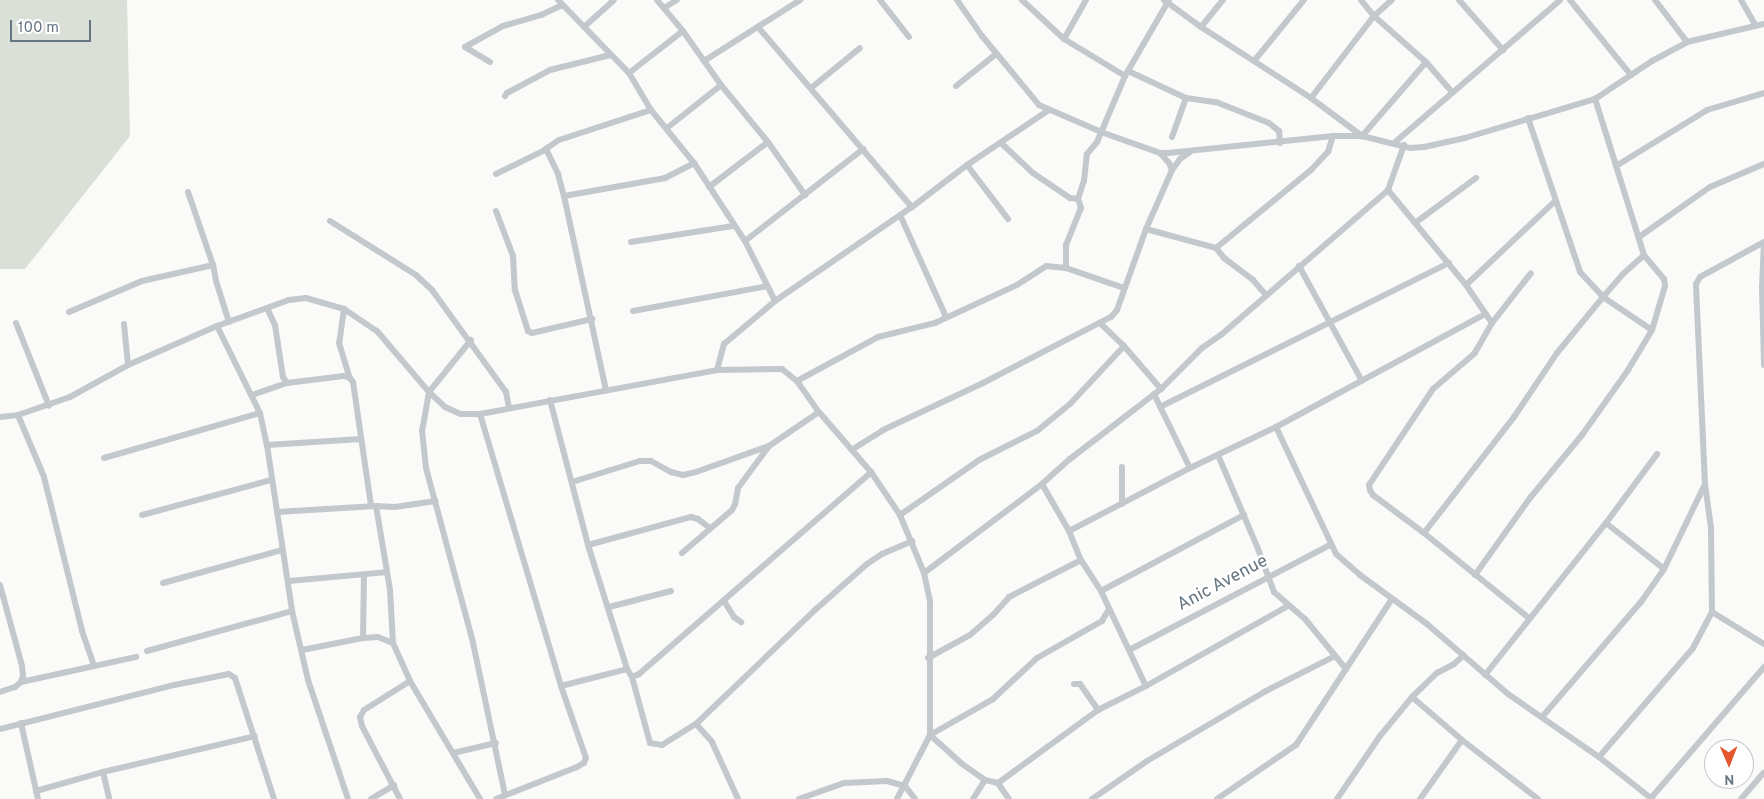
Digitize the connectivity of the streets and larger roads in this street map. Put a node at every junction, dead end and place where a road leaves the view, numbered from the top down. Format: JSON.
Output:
{"nodes":[{"id":1,"x":614,"y":0,"type":"edge"},
{"id":2,"x":657,"y":0,"type":"edge"},
{"id":3,"x":677,"y":0,"type":"edge"},
{"id":4,"x":800,"y":0,"type":"edge"},
{"id":5,"x":880,"y":0,"type":"edge"},
{"id":6,"x":957,"y":0,"type":"edge"},
{"id":7,"x":1022,"y":0,"type":"edge"},
{"id":8,"x":1086,"y":0,"type":"edge"},
{"id":9,"x":1224,"y":0,"type":"edge"},
{"id":10,"x":1304,"y":0,"type":"edge"},
{"id":11,"x":1362,"y":0,"type":"edge"},
{"id":12,"x":1392,"y":0,"type":"edge"},
{"id":13,"x":1459,"y":0,"type":"edge"},
{"id":14,"x":1560,"y":0,"type":"edge"},
{"id":15,"x":1570,"y":0,"type":"edge"},
{"id":16,"x":1655,"y":0,"type":"edge"},
{"id":17,"x":1741,"y":0,"type":"edge"},
{"id":18,"x":1167,"y":1,"type":"edge"},
{"id":19,"x":560,"y":3,"type":"edge"},
{"id":20,"x":664,"y":8,"type":"junction"},
{"id":21,"x":1374,"y":16,"type":"junction"},
{"id":22,"x":1764,"y":24,"type":"edge"},
{"id":23,"x":1756,"y":26,"type":"junction"},
{"id":24,"x":584,"y":27,"type":"junction"},
{"id":25,"x":758,"y":27,"type":"junction"},
{"id":26,"x":1201,"y":27,"type":"junction"},
{"id":27,"x":683,"y":31,"type":"junction"},
{"id":28,"x":909,"y":38,"type":"dead end"},
{"id":29,"x":1064,"y":39,"type":"junction"},
{"id":30,"x":1687,"y":42,"type":"junction"},
{"id":31,"x":860,"y":48,"type":"dead end"},
{"id":32,"x":1503,"y":50,"type":"junction"},
{"id":33,"x":610,"y":54,"type":"junction"},
{"id":34,"x":996,"y":54,"type":"junction"},
{"id":35,"x":704,"y":61,"type":"junction"},
{"id":36,"x":1254,"y":61,"type":"junction"},
{"id":37,"x":490,"y":62,"type":"dead end"},
{"id":38,"x":1426,"y":62,"type":"junction"},
{"id":39,"x":629,"y":73,"type":"junction"},
{"id":40,"x":1127,"y":73,"type":"junction"},
{"id":41,"x":1631,"y":75,"type":"junction"},
{"id":42,"x":721,"y":86,"type":"junction"},
{"id":43,"x":956,"y":86,"type":"dead end"},
{"id":44,"x":811,"y":88,"type":"junction"},
{"id":45,"x":1452,"y":92,"type":"junction"},
{"id":46,"x":1764,"y":94,"type":"edge"},
{"id":47,"x":505,"y":96,"type":"dead end"},
{"id":48,"x":1186,"y":98,"type":"junction"},
{"id":49,"x":1311,"y":98,"type":"junction"},
{"id":50,"x":1595,"y":99,"type":"junction"},
{"id":51,"x":651,"y":110,"type":"junction"},
{"id":52,"x":1049,"y":110,"type":"junction"},
{"id":53,"x":1528,"y":118,"type":"junction"},
{"id":54,"x":667,"y":128,"type":"junction"},
{"id":55,"x":1101,"y":132,"type":"junction"},
{"id":56,"x":1333,"y":136,"type":"junction"},
{"id":57,"x":1362,"y":136,"type":"junction"},
{"id":58,"x":1172,"y":137,"type":"dead end"},
{"id":59,"x":768,"y":142,"type":"junction"},
{"id":60,"x":1001,"y":143,"type":"junction"},
{"id":61,"x":1280,"y":143,"type":"junction"},
{"id":62,"x":1394,"y":143,"type":"junction"},
{"id":63,"x":1404,"y":145,"type":"junction"},
{"id":64,"x":546,"y":149,"type":"junction"},
{"id":65,"x":863,"y":150,"type":"junction"},
{"id":66,"x":1191,"y":151,"type":"junction"},
{"id":67,"x":1160,"y":153,"type":"junction"},
{"id":68,"x":694,"y":162,"type":"junction"},
{"id":69,"x":967,"y":164,"type":"junction"},
{"id":70,"x":1764,"y":164,"type":"edge"},
{"id":71,"x":1616,"y":166,"type":"junction"},
{"id":72,"x":1172,"y":170,"type":"junction"},
{"id":73,"x":496,"y":174,"type":"dead end"},
{"id":74,"x":1476,"y":178,"type":"dead end"},
{"id":75,"x":709,"y":187,"type":"junction"},
{"id":76,"x":1388,"y":190,"type":"junction"},
{"id":77,"x":188,"y":192,"type":"dead end"},
{"id":78,"x":805,"y":195,"type":"junction"},
{"id":79,"x":564,"y":196,"type":"junction"},
{"id":80,"x":1078,"y":199,"type":"junction"},
{"id":81,"x":1555,"y":201,"type":"junction"},
{"id":82,"x":912,"y":207,"type":"junction"},
{"id":83,"x":496,"y":211,"type":"dead end"},
{"id":84,"x":900,"y":215,"type":"junction"},
{"id":85,"x":1008,"y":220,"type":"dead end"},
{"id":86,"x":330,"y":221,"type":"dead end"},
{"id":87,"x":1415,"y":223,"type":"junction"},
{"id":88,"x":733,"y":226,"type":"junction"},
{"id":89,"x":1146,"y":229,"type":"junction"},
{"id":90,"x":1639,"y":237,"type":"junction"},
{"id":91,"x":745,"y":241,"type":"junction"},
{"id":92,"x":631,"y":242,"type":"dead end"},
{"id":93,"x":1764,"y":242,"type":"edge"},
{"id":94,"x":1216,"y":248,"type":"junction"},
{"id":95,"x":1644,"y":255,"type":"junction"},
{"id":96,"x":1449,"y":264,"type":"junction"},
{"id":97,"x":213,"y":265,"type":"junction"},
{"id":98,"x":1299,"y":266,"type":"junction"},
{"id":99,"x":1066,"y":268,"type":"junction"},
{"id":100,"x":1531,"y":273,"type":"dead end"},
{"id":101,"x":768,"y":286,"type":"junction"},
{"id":102,"x":1466,"y":286,"type":"junction"},
{"id":103,"x":1124,"y":288,"type":"junction"},
{"id":104,"x":1266,"y":295,"type":"junction"},
{"id":105,"x":1603,"y":297,"type":"junction"},
{"id":106,"x":775,"y":301,"type":"junction"},
{"id":107,"x":267,"y":308,"type":"junction"},
{"id":108,"x":344,"y":309,"type":"junction"},
{"id":109,"x":633,"y":311,"type":"dead end"},
{"id":110,"x":69,"y":312,"type":"dead end"},
{"id":111,"x":1486,"y":314,"type":"junction"},
{"id":112,"x":946,"y":318,"type":"junction"},
{"id":113,"x":592,"y":319,"type":"junction"},
{"id":114,"x":229,"y":322,"type":"junction"},
{"id":115,"x":16,"y":323,"type":"dead end"},
{"id":116,"x":1100,"y":323,"type":"junction"},
{"id":117,"x":1329,"y":323,"type":"junction"},
{"id":118,"x":1492,"y":323,"type":"junction"},
{"id":119,"x":124,"y":324,"type":"dead end"},
{"id":120,"x":217,"y":326,"type":"junction"},
{"id":121,"x":1652,"y":330,"type":"junction"},
{"id":122,"x":471,"y":340,"type":"junction"},
{"id":123,"x":1124,"y":346,"type":"junction"},
{"id":124,"x":128,"y":365,"type":"junction"},
{"id":125,"x":1764,"y":365,"type":"edge"},
{"id":126,"x":717,"y":370,"type":"junction"},
{"id":127,"x":350,"y":378,"type":"junction"},
{"id":128,"x":797,"y":380,"type":"junction"},
{"id":129,"x":1362,"y":381,"type":"junction"},
{"id":130,"x":288,"y":384,"type":"junction"},
{"id":131,"x":1161,"y":389,"type":"junction"},
{"id":132,"x":606,"y":390,"type":"junction"},
{"id":133,"x":429,"y":392,"type":"junction"},
{"id":134,"x":1154,"y":394,"type":"junction"},
{"id":135,"x":252,"y":395,"type":"junction"},
{"id":136,"x":550,"y":400,"type":"junction"},
{"id":137,"x":49,"y":406,"type":"junction"},
{"id":138,"x":1160,"y":407,"type":"junction"},
{"id":139,"x":509,"y":408,"type":"junction"},
{"id":140,"x":819,"y":412,"type":"junction"},
{"id":141,"x":260,"y":413,"type":"junction"},
{"id":142,"x":480,"y":414,"type":"junction"},
{"id":143,"x":18,"y":415,"type":"junction"},
{"id":144,"x":0,"y":417,"type":"edge"},
{"id":145,"x":1276,"y":427,"type":"junction"},
{"id":146,"x":361,"y":439,"type":"junction"},
{"id":147,"x":267,"y":445,"type":"junction"},
{"id":148,"x":769,"y":446,"type":"junction"},
{"id":149,"x":853,"y":449,"type":"junction"},
{"id":150,"x":1657,"y":454,"type":"dead end"},
{"id":151,"x":1218,"y":455,"type":"junction"},
{"id":152,"x":104,"y":458,"type":"dead end"},
{"id":153,"x":1122,"y":467,"type":"dead end"},
{"id":154,"x":1190,"y":468,"type":"junction"},
{"id":155,"x":871,"y":472,"type":"junction"},
{"id":156,"x":271,"y":480,"type":"junction"},
{"id":157,"x":572,"y":482,"type":"junction"},
{"id":158,"x":1042,"y":484,"type":"junction"},
{"id":159,"x":1705,"y":484,"type":"junction"},
{"id":160,"x":436,"y":501,"type":"junction"},
{"id":161,"x":1122,"y":504,"type":"junction"},
{"id":162,"x":373,"y":506,"type":"junction"},
{"id":163,"x":277,"y":512,"type":"junction"},
{"id":164,"x":900,"y":514,"type":"junction"},
{"id":165,"x":142,"y":515,"type":"dead end"},
{"id":166,"x":1244,"y":515,"type":"junction"},
{"id":167,"x":1606,"y":523,"type":"junction"},
{"id":168,"x":710,"y":528,"type":"junction"},
{"id":169,"x":1069,"y":530,"type":"junction"},
{"id":170,"x":1424,"y":533,"type":"junction"},
{"id":171,"x":912,"y":541,"type":"junction"},
{"id":172,"x":588,"y":545,"type":"junction"},
{"id":173,"x":1330,"y":545,"type":"junction"},
{"id":174,"x":282,"y":550,"type":"junction"},
{"id":175,"x":682,"y":553,"type":"dead end"},
{"id":176,"x":1082,"y":560,"type":"junction"},
{"id":177,"x":1664,"y":569,"type":"junction"},
{"id":178,"x":387,"y":572,"type":"junction"},
{"id":179,"x":924,"y":573,"type":"junction"},
{"id":180,"x":364,"y":575,"type":"junction"},
{"id":181,"x":1475,"y":575,"type":"junction"},
{"id":182,"x":1269,"y":578,"type":"junction"},
{"id":183,"x":288,"y":581,"type":"junction"},
{"id":184,"x":163,"y":583,"type":"dead end"},
{"id":185,"x":0,"y":585,"type":"edge"},
{"id":186,"x":671,"y":591,"type":"dead end"},
{"id":187,"x":1101,"y":591,"type":"junction"},
{"id":188,"x":1392,"y":599,"type":"junction"},
{"id":189,"x":724,"y":601,"type":"junction"},
{"id":190,"x":1288,"y":606,"type":"junction"},
{"id":191,"x":609,"y":608,"type":"junction"},
{"id":192,"x":1110,"y":609,"type":"junction"},
{"id":193,"x":292,"y":611,"type":"junction"},
{"id":194,"x":1712,"y":612,"type":"junction"},
{"id":195,"x":1529,"y":618,"type":"junction"},
{"id":196,"x":1102,"y":621,"type":"junction"},
{"id":197,"x":741,"y":622,"type":"dead end"},
{"id":198,"x":1118,"y":626,"type":"junction"},
{"id":199,"x":363,"y":638,"type":"junction"},
{"id":200,"x":393,"y":643,"type":"junction"},
{"id":201,"x":1764,"y":644,"type":"edge"},
{"id":202,"x":1130,"y":649,"type":"junction"},
{"id":203,"x":302,"y":650,"type":"junction"},
{"id":204,"x":147,"y":652,"type":"dead end"},
{"id":205,"x":1464,"y":655,"type":"junction"},
{"id":206,"x":1335,"y":656,"type":"junction"},
{"id":207,"x":136,"y":657,"type":"dead end"},
{"id":208,"x":928,"y":658,"type":"junction"},
{"id":209,"x":94,"y":666,"type":"junction"},
{"id":210,"x":1764,"y":667,"type":"edge"},
{"id":211,"x":1346,"y":668,"type":"junction"},
{"id":212,"x":627,"y":669,"type":"junction"},
{"id":213,"x":1485,"y":675,"type":"junction"},
{"id":214,"x":632,"y":677,"type":"junction"},
{"id":215,"x":410,"y":681,"type":"junction"},
{"id":216,"x":21,"y":682,"type":"junction"},
{"id":217,"x":1074,"y":684,"type":"dead end"},
{"id":218,"x":561,"y":686,"type":"junction"},
{"id":219,"x":1146,"y":686,"type":"junction"},
{"id":220,"x":0,"y":692,"type":"edge"},
{"id":221,"x":1412,"y":697,"type":"junction"},
{"id":222,"x":1098,"y":710,"type":"junction"},
{"id":223,"x":1542,"y":717,"type":"junction"},
{"id":224,"x":21,"y":723,"type":"junction"},
{"id":225,"x":696,"y":724,"type":"junction"},
{"id":226,"x":0,"y":729,"type":"edge"},
{"id":227,"x":930,"y":735,"type":"junction"},
{"id":228,"x":255,"y":736,"type":"junction"},
{"id":229,"x":1462,"y":740,"type":"junction"},
{"id":230,"x":496,"y":743,"type":"junction"},
{"id":231,"x":453,"y":753,"type":"junction"},
{"id":232,"x":1599,"y":757,"type":"junction"},
{"id":233,"x":103,"y":772,"type":"junction"},
{"id":234,"x":1764,"y":773,"type":"edge"},
{"id":235,"x":985,"y":780,"type":"junction"},
{"id":236,"x":998,"y":783,"type":"junction"},
{"id":237,"x":394,"y":785,"type":"junction"},
{"id":238,"x":905,"y":786,"type":"junction"},
{"id":239,"x":36,"y":791,"type":"junction"},
{"id":240,"x":505,"y":794,"type":"junction"},
{"id":241,"x":1421,"y":797,"type":"edge"},
{"id":242,"x":1652,"y":798,"type":"edge"},
{"id":243,"x":38,"y":799,"type":"edge"},
{"id":244,"x":110,"y":799,"type":"edge"},
{"id":245,"x":274,"y":799,"type":"edge"},
{"id":246,"x":348,"y":799,"type":"edge"},
{"id":247,"x":371,"y":799,"type":"edge"},
{"id":248,"x":400,"y":799,"type":"edge"},
{"id":249,"x":480,"y":799,"type":"edge"},
{"id":250,"x":496,"y":799,"type":"edge"},
{"id":251,"x":738,"y":799,"type":"edge"},
{"id":252,"x":799,"y":799,"type":"edge"},
{"id":253,"x":897,"y":799,"type":"edge"},
{"id":254,"x":915,"y":799,"type":"edge"},
{"id":255,"x":973,"y":799,"type":"edge"},
{"id":256,"x":1009,"y":799,"type":"edge"},
{"id":257,"x":1092,"y":799,"type":"edge"},
{"id":258,"x":1217,"y":799,"type":"edge"},
{"id":259,"x":1337,"y":799,"type":"edge"},
{"id":260,"x":1429,"y":799,"type":"edge"},
{"id":261,"x":1538,"y":799,"type":"edge"},
{"id":262,"x":1741,"y":799,"type":"edge"}],
"edges":[{"from":1,"to":24,"type":"street"},
{"from":2,"to":20,"type":"street"},
{"from":3,"to":20,"type":"street"},
{"from":4,"to":25,"type":"street"},
{"from":5,"to":28,"type":"street"},
{"from":6,"to":34,"type":"street"},
{"from":7,"to":29,"type":"street"},
{"from":8,"to":29,"type":"street"},
{"from":9,"to":26,"type":"street"},
{"from":10,"to":36,"type":"street"},
{"from":11,"to":21,"type":"street"},
{"from":12,"to":21,"type":"street"},
{"from":13,"to":32,"type":"street"},
{"from":14,"to":32,"type":"street"},
{"from":15,"to":41,"type":"street"},
{"from":16,"to":30,"type":"street"},
{"from":17,"to":23,"type":"street"},
{"from":18,"to":26,"type":"street"},
{"from":18,"to":40,"type":"street"},
{"from":19,"to":24,"type":"street"},
{"from":19,"to":37,"type":"street"},
{"from":20,"to":27,"type":"street"},
{"from":21,"to":38,"type":"street"},
{"from":21,"to":49,"type":"street"},
{"from":22,"to":23,"type":"street"},
{"from":23,"to":30,"type":"street"},
{"from":24,"to":33,"type":"street"},
{"from":25,"to":35,"type":"street"},
{"from":25,"to":44,"type":"street"},
{"from":26,"to":36,"type":"street"},
{"from":27,"to":35,"type":"street"},
{"from":27,"to":39,"type":"street"},
{"from":29,"to":40,"type":"street"},
{"from":30,"to":41,"type":"street"},
{"from":31,"to":44,"type":"street"},
{"from":32,"to":45,"type":"street"},
{"from":33,"to":39,"type":"street"},
{"from":33,"to":47,"type":"street"},
{"from":34,"to":43,"type":"street"},
{"from":34,"to":52,"type":"street"},
{"from":35,"to":42,"type":"street"},
{"from":36,"to":49,"type":"street"},
{"from":38,"to":45,"type":"street"},
{"from":38,"to":57,"type":"street"},
{"from":39,"to":51,"type":"street"},
{"from":40,"to":48,"type":"street"},
{"from":40,"to":55,"type":"street"},
{"from":41,"to":50,"type":"street"},
{"from":42,"to":54,"type":"street"},
{"from":42,"to":59,"type":"street"},
{"from":44,"to":65,"type":"street"},
{"from":45,"to":62,"type":"street"},
{"from":46,"to":71,"type":"street"},
{"from":48,"to":58,"type":"street"},
{"from":48,"to":61,"type":"street"},
{"from":49,"to":57,"type":"street"},
{"from":50,"to":53,"type":"street"},
{"from":50,"to":71,"type":"street"},
{"from":51,"to":54,"type":"street"},
{"from":51,"to":64,"type":"street"},
{"from":52,"to":55,"type":"street"},
{"from":52,"to":60,"type":"street"},
{"from":53,"to":63,"type":"street"},
{"from":53,"to":81,"type":"street"},
{"from":54,"to":68,"type":"street"},
{"from":55,"to":67,"type":"street"},
{"from":55,"to":80,"type":"street"},
{"from":56,"to":57,"type":"street"},
{"from":56,"to":61,"type":"street"},
{"from":56,"to":94,"type":"street"},
{"from":57,"to":62,"type":"street"},
{"from":59,"to":75,"type":"street"},
{"from":59,"to":78,"type":"street"},
{"from":60,"to":69,"type":"street"},
{"from":60,"to":80,"type":"street"},
{"from":61,"to":66,"type":"street"},
{"from":62,"to":63,"type":"street"},
{"from":63,"to":76,"type":"street"},
{"from":64,"to":73,"type":"street"},
{"from":64,"to":79,"type":"street"},
{"from":65,"to":78,"type":"street"},
{"from":65,"to":82,"type":"street"},
{"from":66,"to":67,"type":"street"},
{"from":66,"to":72,"type":"street"},
{"from":67,"to":72,"type":"street"},
{"from":68,"to":75,"type":"street"},
{"from":68,"to":79,"type":"street"},
{"from":69,"to":82,"type":"street"},
{"from":69,"to":85,"type":"street"},
{"from":70,"to":90,"type":"street"},
{"from":71,"to":90,"type":"street"},
{"from":72,"to":89,"type":"street"},
{"from":74,"to":87,"type":"street"},
{"from":75,"to":88,"type":"street"},
{"from":76,"to":87,"type":"street"},
{"from":76,"to":98,"type":"street"},
{"from":77,"to":97,"type":"street"},
{"from":78,"to":91,"type":"street"},
{"from":79,"to":113,"type":"street"},
{"from":80,"to":99,"type":"street"},
{"from":81,"to":102,"type":"street"},
{"from":81,"to":105,"type":"street"},
{"from":82,"to":84,"type":"street"},
{"from":83,"to":113,"type":"street"},
{"from":84,"to":106,"type":"street"},
{"from":84,"to":112,"type":"street"},
{"from":86,"to":122,"type":"street"},
{"from":87,"to":96,"type":"street"},
{"from":88,"to":91,"type":"street"},
{"from":88,"to":92,"type":"street"},
{"from":89,"to":94,"type":"street"},
{"from":89,"to":103,"type":"street"},
{"from":90,"to":95,"type":"street"},
{"from":91,"to":101,"type":"street"},
{"from":93,"to":125,"type":"street"},
{"from":93,"to":159,"type":"street"},
{"from":94,"to":104,"type":"street"},
{"from":95,"to":105,"type":"street"},
{"from":95,"to":121,"type":"street"},
{"from":96,"to":102,"type":"street"},
{"from":96,"to":117,"type":"street"},
{"from":97,"to":110,"type":"street"},
{"from":97,"to":114,"type":"street"},
{"from":98,"to":104,"type":"street"},
{"from":98,"to":117,"type":"street"},
{"from":99,"to":103,"type":"street"},
{"from":99,"to":112,"type":"street"},
{"from":100,"to":118,"type":"street"},
{"from":101,"to":106,"type":"street"},
{"from":101,"to":109,"type":"street"},
{"from":102,"to":111,"type":"street"},
{"from":103,"to":116,"type":"street"},
{"from":104,"to":131,"type":"street"},
{"from":105,"to":121,"type":"street"},
{"from":105,"to":170,"type":"street"},
{"from":106,"to":126,"type":"street"},
{"from":107,"to":108,"type":"street"},
{"from":107,"to":114,"type":"street"},
{"from":107,"to":130,"type":"street"},
{"from":108,"to":127,"type":"street"},
{"from":108,"to":133,"type":"street"},
{"from":111,"to":118,"type":"street"},
{"from":111,"to":129,"type":"street"},
{"from":112,"to":128,"type":"street"},
{"from":113,"to":132,"type":"street"},
{"from":114,"to":120,"type":"street"},
{"from":115,"to":137,"type":"street"},
{"from":116,"to":123,"type":"street"},
{"from":116,"to":149,"type":"street"},
{"from":117,"to":129,"type":"street"},
{"from":117,"to":138,"type":"street"},
{"from":118,"to":170,"type":"street"},
{"from":119,"to":124,"type":"street"},
{"from":120,"to":124,"type":"street"},
{"from":120,"to":135,"type":"street"},
{"from":121,"to":181,"type":"street"},
{"from":122,"to":133,"type":"street"},
{"from":122,"to":139,"type":"street"},
{"from":123,"to":131,"type":"street"},
{"from":123,"to":164,"type":"street"},
{"from":124,"to":137,"type":"street"},
{"from":126,"to":128,"type":"street"},
{"from":126,"to":132,"type":"street"},
{"from":127,"to":130,"type":"street"},
{"from":127,"to":146,"type":"street"},
{"from":128,"to":140,"type":"street"},
{"from":129,"to":145,"type":"street"},
{"from":130,"to":135,"type":"street"},
{"from":131,"to":134,"type":"street"},
{"from":132,"to":136,"type":"street"},
{"from":133,"to":142,"type":"street"},
{"from":133,"to":160,"type":"street"},
{"from":134,"to":138,"type":"street"},
{"from":134,"to":158,"type":"street"},
{"from":135,"to":141,"type":"street"},
{"from":136,"to":139,"type":"street"},
{"from":136,"to":157,"type":"street"},
{"from":137,"to":143,"type":"street"},
{"from":138,"to":154,"type":"street"},
{"from":139,"to":142,"type":"street"},
{"from":140,"to":148,"type":"street"},
{"from":140,"to":149,"type":"street"},
{"from":141,"to":147,"type":"street"},
{"from":141,"to":152,"type":"street"},
{"from":142,"to":218,"type":"street"},
{"from":143,"to":144,"type":"street"},
{"from":143,"to":209,"type":"street"},
{"from":145,"to":151,"type":"street"},
{"from":145,"to":173,"type":"street"},
{"from":146,"to":147,"type":"street"},
{"from":146,"to":162,"type":"street"},
{"from":147,"to":156,"type":"street"},
{"from":148,"to":157,"type":"street"},
{"from":148,"to":168,"type":"street"},
{"from":149,"to":155,"type":"street"},
{"from":150,"to":167,"type":"street"},
{"from":151,"to":154,"type":"street"},
{"from":151,"to":166,"type":"street"},
{"from":153,"to":161,"type":"street"},
{"from":154,"to":161,"type":"street"},
{"from":155,"to":164,"type":"street"},
{"from":155,"to":189,"type":"street"},
{"from":156,"to":163,"type":"street"},
{"from":156,"to":165,"type":"street"},
{"from":157,"to":172,"type":"street"},
{"from":158,"to":169,"type":"street"},
{"from":158,"to":179,"type":"street"},
{"from":159,"to":177,"type":"street"},
{"from":159,"to":194,"type":"street"},
{"from":160,"to":162,"type":"street"},
{"from":160,"to":230,"type":"street"},
{"from":161,"to":169,"type":"street"},
{"from":162,"to":163,"type":"street"},
{"from":162,"to":178,"type":"street"},
{"from":163,"to":174,"type":"street"},
{"from":164,"to":171,"type":"street"},
{"from":166,"to":182,"type":"street"},
{"from":166,"to":187,"type":"street"},
{"from":167,"to":177,"type":"street"},
{"from":167,"to":195,"type":"street"},
{"from":168,"to":172,"type":"street"},
{"from":168,"to":175,"type":"street"},
{"from":169,"to":176,"type":"street"},
{"from":170,"to":181,"type":"street"},
{"from":171,"to":179,"type":"street"},
{"from":171,"to":225,"type":"street"},
{"from":172,"to":191,"type":"street"},
{"from":173,"to":182,"type":"street","name":"Anic Avenue"},
{"from":173,"to":188,"type":"street"},
{"from":174,"to":183,"type":"street"},
{"from":174,"to":184,"type":"street"},
{"from":176,"to":187,"type":"street"},
{"from":176,"to":208,"type":"street"},
{"from":177,"to":223,"type":"street"},
{"from":178,"to":180,"type":"street"},
{"from":178,"to":200,"type":"street"},
{"from":179,"to":208,"type":"street"},
{"from":180,"to":183,"type":"street"},
{"from":180,"to":199,"type":"street"},
{"from":181,"to":195,"type":"street"},
{"from":182,"to":190,"type":"street"},
{"from":182,"to":202,"type":"street","name":"Anic Avenue"},
{"from":183,"to":193,"type":"street"},
{"from":185,"to":216,"type":"street"},
{"from":186,"to":191,"type":"street"},
{"from":187,"to":192,"type":"street"},
{"from":188,"to":205,"type":"street"},
{"from":188,"to":211,"type":"street"},
{"from":189,"to":197,"type":"street"},
{"from":189,"to":214,"type":"street"},
{"from":190,"to":206,"type":"street"},
{"from":190,"to":219,"type":"street"},
{"from":191,"to":212,"type":"street"},
{"from":192,"to":196,"type":"street"},
{"from":192,"to":198,"type":"street"},
{"from":193,"to":203,"type":"street"},
{"from":193,"to":204,"type":"street"},
{"from":194,"to":201,"type":"street"},
{"from":194,"to":232,"type":"street"},
{"from":195,"to":213,"type":"street"},
{"from":196,"to":198,"type":"street"},
{"from":196,"to":227,"type":"street"},
{"from":198,"to":202,"type":"street"},
{"from":199,"to":200,"type":"street"},
{"from":199,"to":203,"type":"street"},
{"from":200,"to":215,"type":"street"},
{"from":202,"to":219,"type":"street"},
{"from":203,"to":246,"type":"street"},
{"from":205,"to":213,"type":"street"},
{"from":205,"to":221,"type":"street"},
{"from":206,"to":211,"type":"street"},
{"from":206,"to":257,"type":"street"},
{"from":207,"to":209,"type":"street"},
{"from":208,"to":227,"type":"street"},
{"from":209,"to":216,"type":"street"},
{"from":210,"to":242,"type":"street"},
{"from":211,"to":258,"type":"street"},
{"from":212,"to":214,"type":"street"},
{"from":212,"to":218,"type":"street"},
{"from":213,"to":223,"type":"street"},
{"from":214,"to":225,"type":"street"},
{"from":215,"to":231,"type":"street"},
{"from":215,"to":237,"type":"street"},
{"from":216,"to":220,"type":"street"},
{"from":217,"to":222,"type":"street"},
{"from":218,"to":240,"type":"street"},
{"from":219,"to":222,"type":"street"},
{"from":221,"to":229,"type":"street"},
{"from":221,"to":259,"type":"street"},
{"from":222,"to":236,"type":"street"},
{"from":223,"to":232,"type":"street"},
{"from":224,"to":226,"type":"street"},
{"from":224,"to":228,"type":"street"},
{"from":224,"to":239,"type":"street"},
{"from":225,"to":251,"type":"street"},
{"from":227,"to":235,"type":"street"},
{"from":227,"to":238,"type":"street"},
{"from":228,"to":233,"type":"street"},
{"from":228,"to":245,"type":"street"},
{"from":229,"to":241,"type":"street"},
{"from":229,"to":261,"type":"street"},
{"from":230,"to":231,"type":"street"},
{"from":230,"to":240,"type":"street"},
{"from":231,"to":249,"type":"street"},
{"from":232,"to":242,"type":"street"},
{"from":233,"to":239,"type":"street"},
{"from":233,"to":244,"type":"street"},
{"from":234,"to":262,"type":"street"},
{"from":235,"to":236,"type":"street"},
{"from":235,"to":255,"type":"street"},
{"from":236,"to":256,"type":"street"},
{"from":237,"to":247,"type":"street"},
{"from":237,"to":248,"type":"street"},
{"from":238,"to":252,"type":"street"},
{"from":238,"to":253,"type":"street"},
{"from":238,"to":254,"type":"street"},
{"from":239,"to":243,"type":"street"},
{"from":240,"to":250,"type":"street"},
{"from":241,"to":260,"type":"street"}]}
